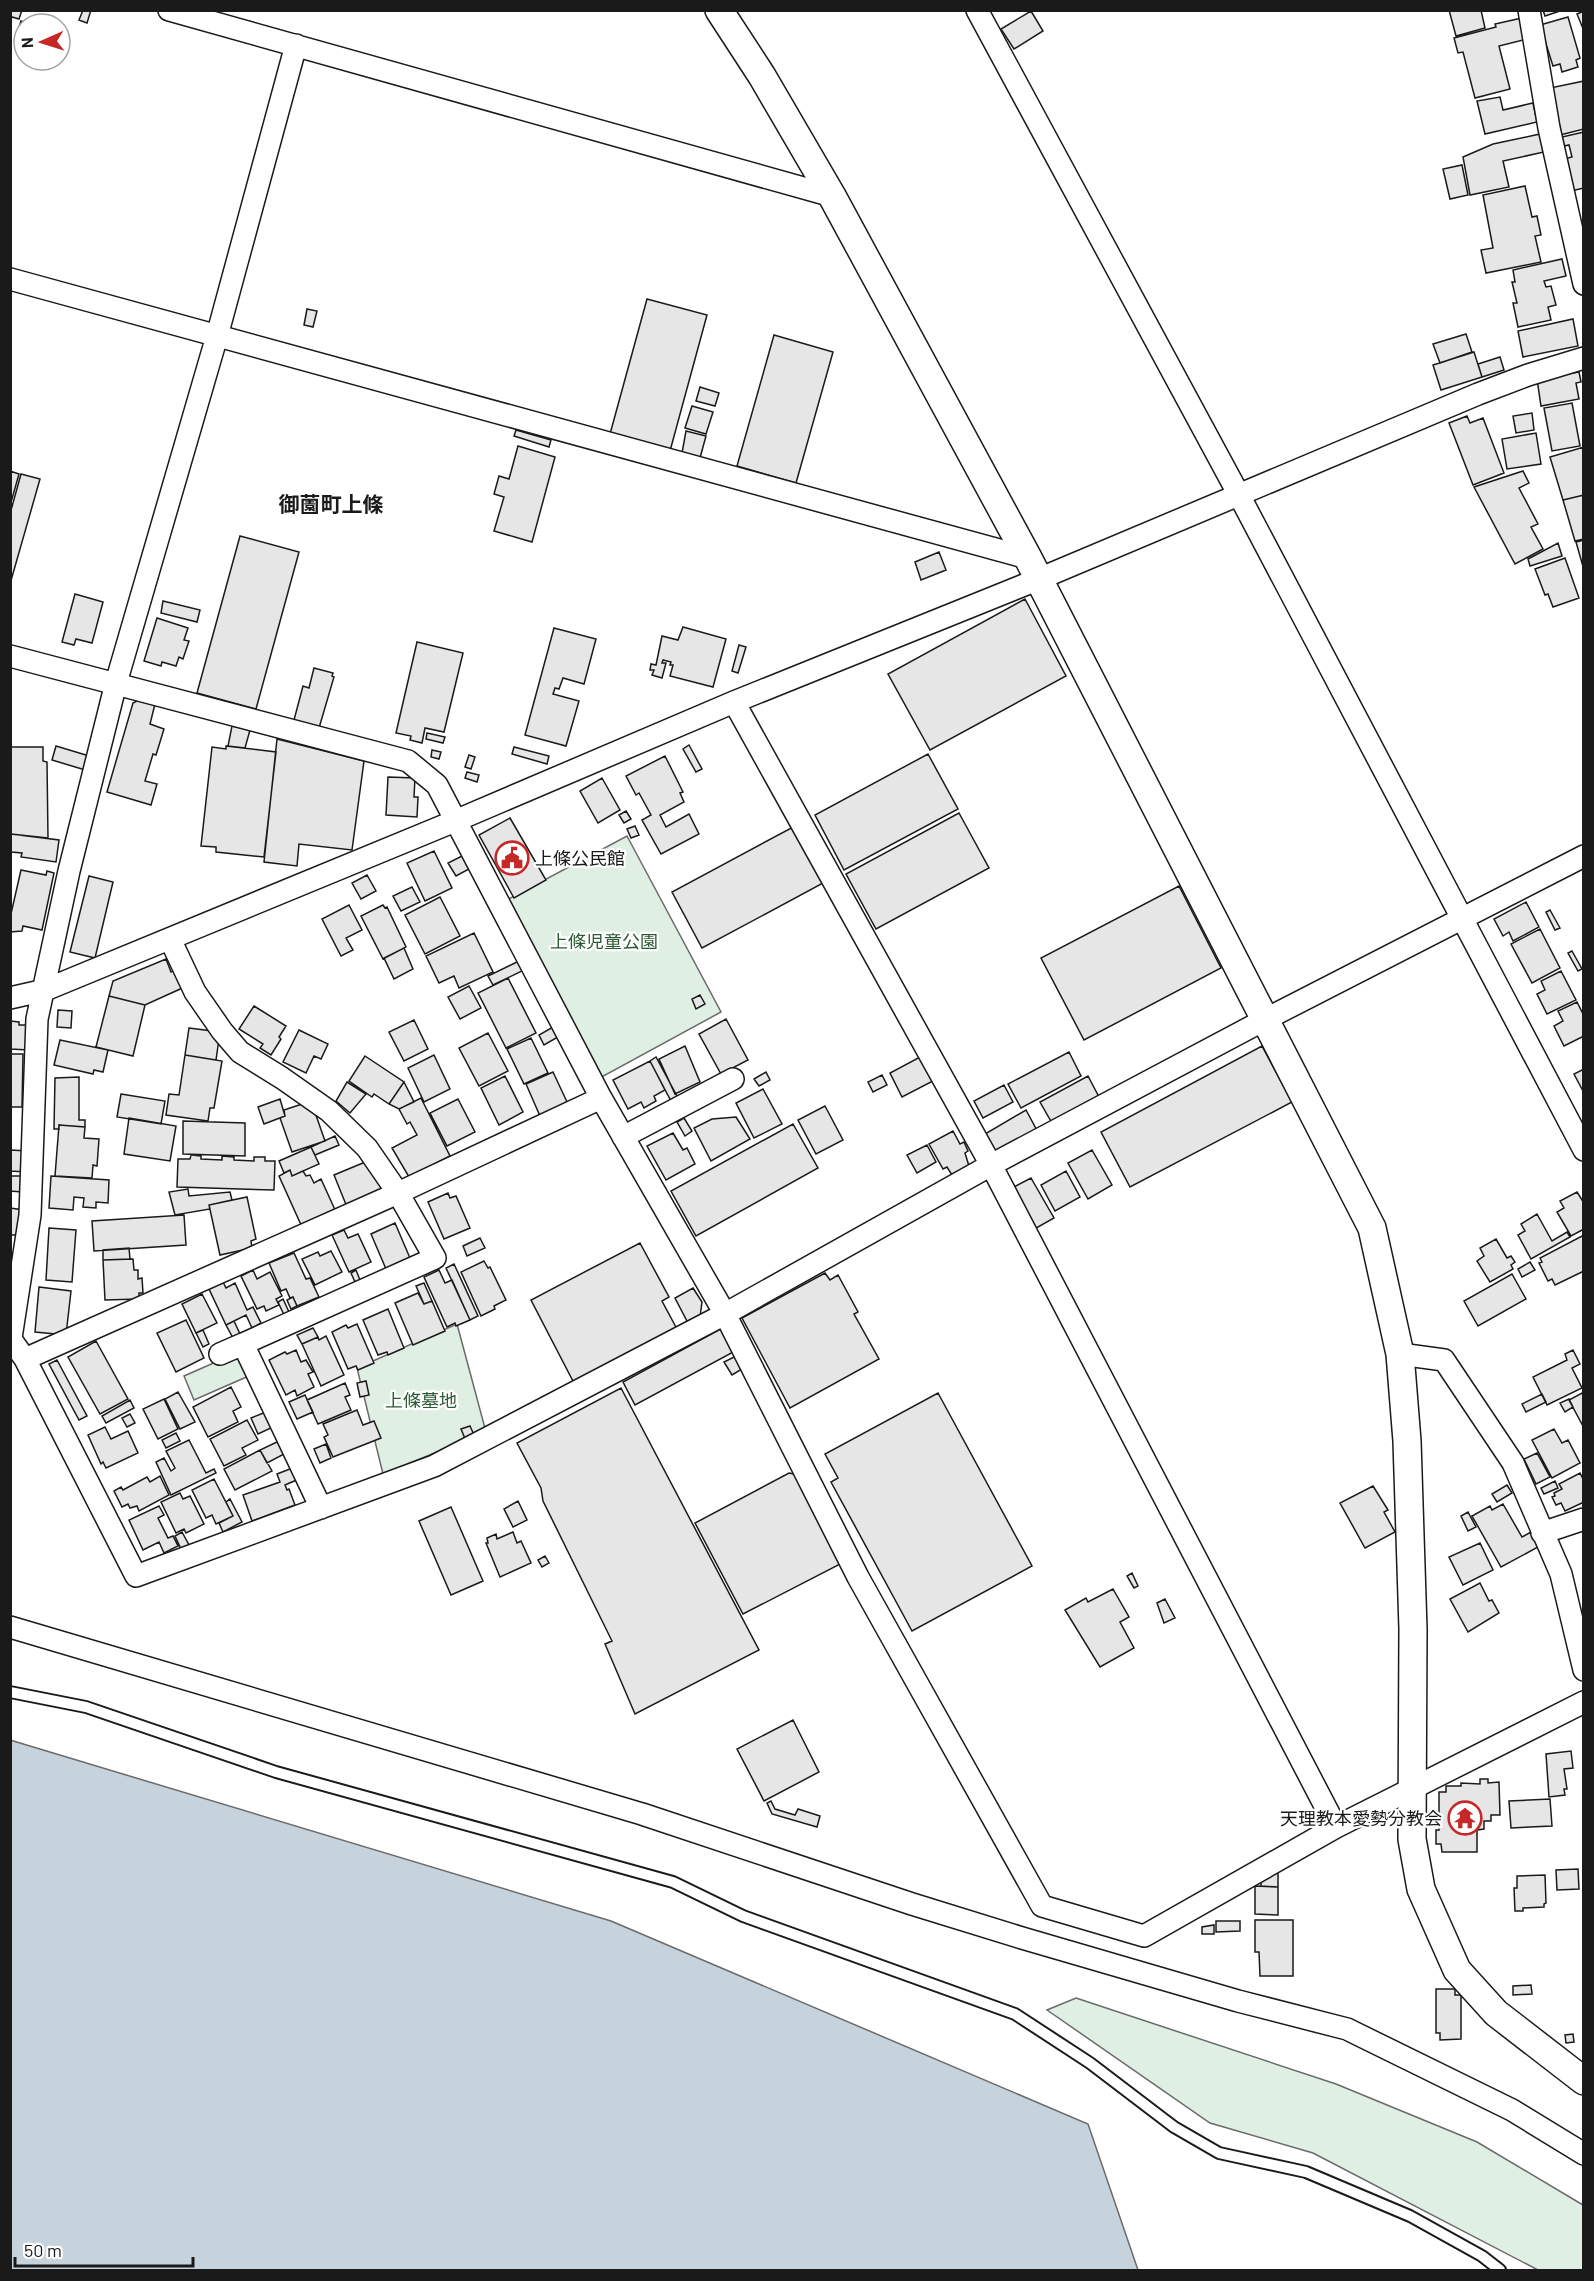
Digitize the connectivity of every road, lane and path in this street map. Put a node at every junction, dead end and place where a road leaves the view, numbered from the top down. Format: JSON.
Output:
{"nodes":[{"id":1,"x":169,"y":10,"type":"edge"},
{"id":2,"x":719,"y":10,"type":"edge"},
{"id":3,"x":977,"y":10,"type":"edge"},
{"id":4,"x":1529,"y":10,"type":"edge"},
{"id":5,"x":296,"y":45,"type":"junction"},
{"id":6,"x":832,"y":196,"type":"junction"},
{"id":7,"x":10,"y":279,"type":"edge"},
{"id":8,"x":1584,"y":284,"type":"edge"},
{"id":9,"x":217,"y":336,"type":"junction"},
{"id":10,"x":1584,"y":358,"type":"edge"},
{"id":11,"x":1239,"y":495,"type":"junction"},
{"id":12,"x":1033,"y":569,"type":"junction"},
{"id":13,"x":10,"y":656,"type":"edge"},
{"id":14,"x":116,"y":683,"type":"junction"},
{"id":15,"x":734,"y":702,"type":"junction"},
{"id":16,"x":455,"y":821,"type":"junction"},
{"id":17,"x":1584,"y":856,"type":"edge"},
{"id":18,"x":1461,"y":919,"type":"junction"},
{"id":19,"x":170,"y":939,"type":"junction"},
{"id":20,"x":45,"y":990,"type":"junction"},
{"id":21,"x":10,"y":998,"type":"edge"},
{"id":22,"x":1266,"y":1019,"type":"junction"},
{"id":23,"x":733,"y":1079,"type":"dead end"},
{"id":24,"x":601,"y":1098,"type":"junction"},
{"id":25,"x":623,"y":1137,"type":"junction"},
{"id":26,"x":1584,"y":1150,"type":"edge"},
{"id":27,"x":991,"y":1165,"type":"junction"},
{"id":28,"x":398,"y":1193,"type":"junction"},
{"id":29,"x":725,"y":1314,"type":"junction"},
{"id":30,"x":11,"y":1338,"type":"edge"},
{"id":31,"x":243,"y":1344,"type":"junction"},
{"id":32,"x":220,"y":1354,"type":"dead end"},
{"id":33,"x":1400,"y":1354,"type":"junction"},
{"id":34,"x":25,"y":1359,"type":"junction"},
{"id":35,"x":321,"y":1508,"type":"junction"},
{"id":36,"x":1584,"y":1519,"type":"edge"},
{"id":37,"x":1542,"y":1533,"type":"junction"},
{"id":38,"x":10,"y":1627,"type":"edge"},
{"id":39,"x":1584,"y":1670,"type":"edge"},
{"id":40,"x":10,"y":1692,"type":"edge"},
{"id":41,"x":1584,"y":1702,"type":"edge"},
{"id":42,"x":1413,"y":1789,"type":"junction"},
{"id":43,"x":1336,"y":1827,"type":"junction"},
{"id":44,"x":1584,"y":2081,"type":"edge"},
{"id":45,"x":1584,"y":2154,"type":"edge"},
{"id":46,"x":1500,"y":2271,"type":"edge"}],
"edges":[{"from":1,"to":5,"type":"street"},
{"from":2,"to":6,"type":"street"},
{"from":3,"to":11,"type":"street"},
{"from":4,"to":8,"type":"street"},
{"from":5,"to":6,"type":"street"},
{"from":5,"to":9,"type":"street"},
{"from":6,"to":12,"type":"street"},
{"from":7,"to":9,"type":"street"},
{"from":9,"to":12,"type":"street"},
{"from":9,"to":14,"type":"street"},
{"from":10,"to":11,"type":"street"},
{"from":11,"to":12,"type":"street"},
{"from":11,"to":18,"type":"street"},
{"from":12,"to":15,"type":"street"},
{"from":12,"to":22,"type":"street"},
{"from":13,"to":14,"type":"street"},
{"from":14,"to":16,"type":"street"},
{"from":14,"to":20,"type":"street"},
{"from":15,"to":16,"type":"street"},
{"from":15,"to":27,"type":"street"},
{"from":16,"to":19,"type":"street"},
{"from":16,"to":24,"type":"street"},
{"from":17,"to":18,"type":"street"},
{"from":18,"to":22,"type":"street"},
{"from":18,"to":26,"type":"street"},
{"from":19,"to":20,"type":"street"},
{"from":19,"to":28,"type":"street"},
{"from":20,"to":21,"type":"street"},
{"from":20,"to":30,"type":"street"},
{"from":22,"to":27,"type":"street"},
{"from":22,"to":33,"type":"street"},
{"from":23,"to":25,"type":"street"},
{"from":24,"to":25,"type":"street"},
{"from":24,"to":28,"type":"street"},
{"from":25,"to":29,"type":"street"},
{"from":27,"to":29,"type":"street"},
{"from":27,"to":43,"type":"street"},
{"from":28,"to":31,"type":"street"},
{"from":28,"to":34,"type":"street"},
{"from":29,"to":35,"type":"street"},
{"from":29,"to":43,"type":"street"},
{"from":30,"to":34,"type":"street"},
{"from":31,"to":32,"type":"street"},
{"from":31,"to":35,"type":"street"},
{"from":33,"to":37,"type":"street"},
{"from":33,"to":42,"type":"street"},
{"from":34,"to":35,"type":"street"},
{"from":36,"to":37,"type":"street"},
{"from":37,"to":39,"type":"street"},
{"from":38,"to":45,"type":"street"},
{"from":40,"to":46,"type":"lane"},
{"from":41,"to":42,"type":"street"},
{"from":42,"to":43,"type":"street"},
{"from":42,"to":44,"type":"street"}]}
